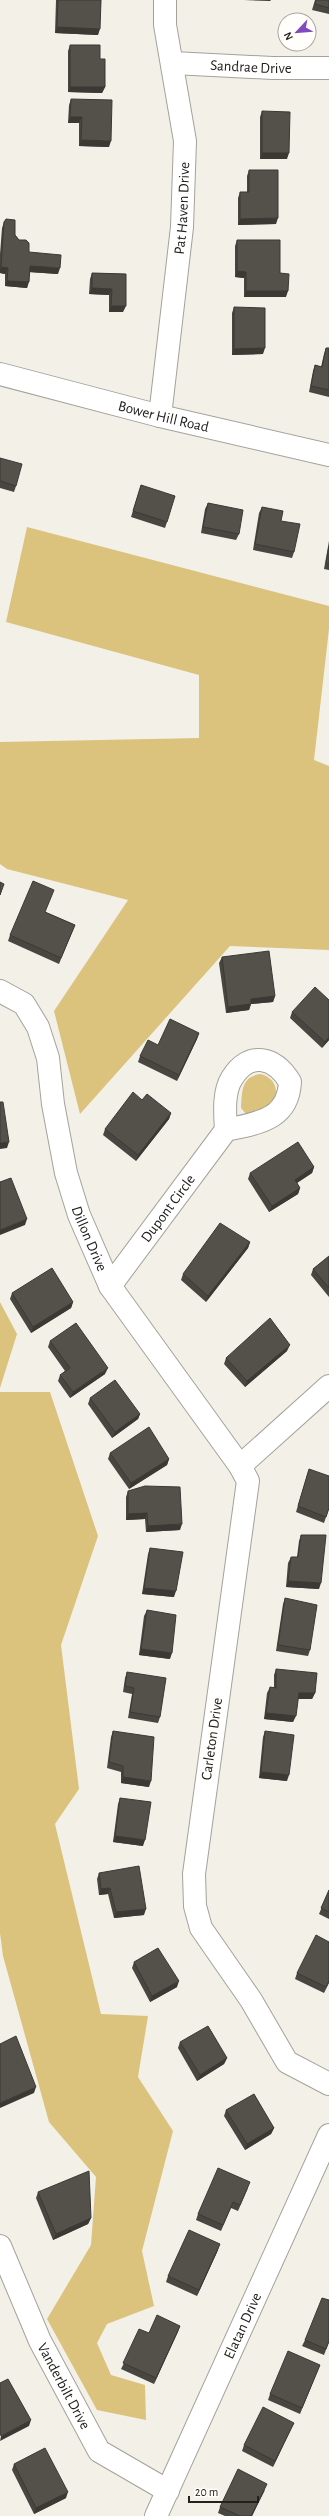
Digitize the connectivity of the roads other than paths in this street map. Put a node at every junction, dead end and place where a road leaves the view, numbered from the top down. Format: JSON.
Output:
{"nodes":[{"id":1,"x":165,"y":0,"type":"edge"},
{"id":2,"x":173,"y":63,"type":"junction"},
{"id":3,"x":329,"y":68,"type":"edge"},
{"id":4,"x":0,"y":374,"type":"edge"},
{"id":5,"x":160,"y":416,"type":"junction"},
{"id":6,"x":329,"y":455,"type":"edge"},
{"id":7,"x":0,"y":991,"type":"edge"},
{"id":8,"x":226,"y":1130,"type":"dead end"},
{"id":9,"x":110,"y":1286,"type":"junction"},
{"id":10,"x":329,"y":1386,"type":"edge"},
{"id":11,"x":240,"y":1466,"type":"junction"},
{"id":12,"x":329,"y":2084,"type":"edge"},
{"id":13,"x":329,"y":2135,"type":"edge"},
{"id":14,"x":0,"y":2246,"type":"edge"},
{"id":15,"x":168,"y":2491,"type":"junction"},
{"id":16,"x":156,"y":2516,"type":"edge"}],
"edges":[{"from":1,"to":2,"type":"street","name":"Pat Haven Drive"},
{"from":2,"to":3,"type":"street","name":"Sandrae Drive"},
{"from":2,"to":5,"type":"street","name":"Pat Haven Drive"},
{"from":4,"to":5,"type":"street","name":"Bower Hill Road"},
{"from":5,"to":6,"type":"street","name":"Bower Hill Road"},
{"from":7,"to":9,"type":"street","name":"Dillon Drive"},
{"from":8,"to":9,"type":"street","name":"Dupont Circle"},
{"from":9,"to":11,"type":"street","name":"Dillon Drive"},
{"from":10,"to":11,"type":"street"},
{"from":11,"to":12,"type":"street","name":"Carleton Drive"},
{"from":13,"to":15,"type":"street","name":"Elatan Drive"},
{"from":14,"to":15,"type":"street","name":"Vanderbilt Drive"},
{"from":15,"to":16,"type":"street","name":"Elatan Drive"}]}
